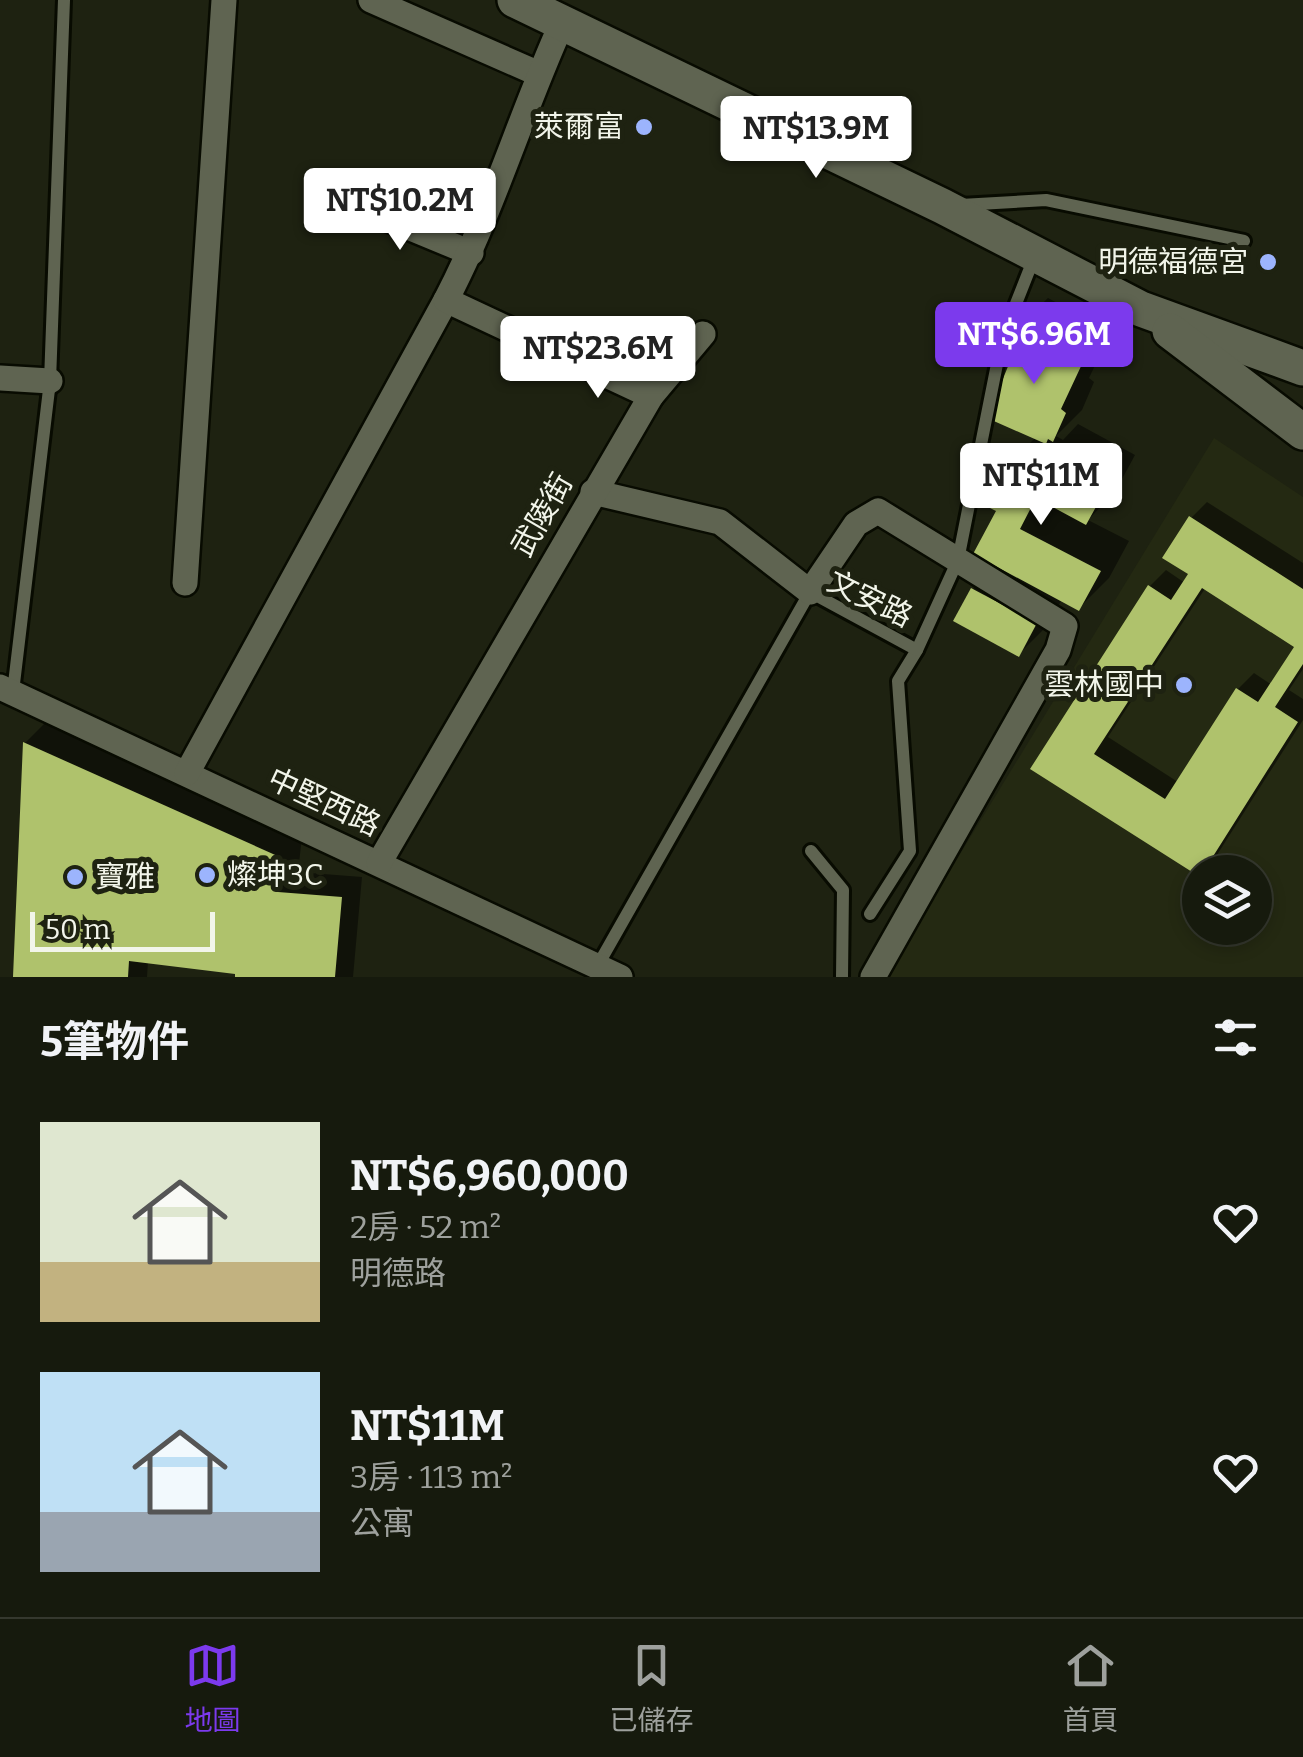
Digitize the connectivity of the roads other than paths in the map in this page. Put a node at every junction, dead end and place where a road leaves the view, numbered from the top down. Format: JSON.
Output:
{"nodes":[{"id":1,"x":64,"y":0,"type":"edge"},
{"id":2,"x":224,"y":0,"type":"edge"},
{"id":3,"x":371,"y":0,"type":"edge"},
{"id":4,"x":516,"y":0,"type":"edge"},
{"id":5,"x":563,"y":21,"type":"junction"},
{"id":6,"x":539,"y":74,"type":"junction"},
{"id":7,"x":350,"y":203,"type":"dead end"},
{"id":8,"x":942,"y":206,"type":"junction"},
{"id":9,"x":1244,"y":240,"type":"dead end"},
{"id":10,"x":470,"y":253,"type":"junction"},
{"id":11,"x":1036,"y":253,"type":"junction"},
{"id":12,"x":446,"y":300,"type":"junction"},
{"id":13,"x":1141,"y":309,"type":"junction"},
{"id":14,"x":702,"y":334,"type":"dead end"},
{"id":15,"x":1303,"y":368,"type":"edge"},
{"id":16,"x":0,"y":378,"type":"edge"},
{"id":17,"x":50,"y":381,"type":"junction"},
{"id":18,"x":651,"y":396,"type":"junction"},
{"id":19,"x":1303,"y":432,"type":"edge"},
{"id":20,"x":593,"y":492,"type":"junction"},
{"id":21,"x":958,"y":560,"type":"junction"},
{"id":22,"x":184,"y":584,"type":"dead end"},
{"id":23,"x":810,"y":592,"type":"junction"},
{"id":24,"x":917,"y":650,"type":"junction"},
{"id":25,"x":6,"y":689,"type":"edge"},
{"id":26,"x":187,"y":773,"type":"junction"},
{"id":27,"x":811,"y":851,"type":"dead end"},
{"id":28,"x":379,"y":864,"type":"junction"},
{"id":29,"x":870,"y":914,"type":"dead end"},
{"id":30,"x":609,"y":971,"type":"edge"},
{"id":31,"x":842,"y":977,"type":"edge"},
{"id":32,"x":874,"y":977,"type":"edge"}],
"edges":[{"from":1,"to":17,"type":"lane"},
{"from":2,"to":22,"type":"street"},
{"from":3,"to":6,"type":"street"},
{"from":4,"to":5,"type":"main road"},
{"from":5,"to":6,"type":"street"},
{"from":5,"to":8,"type":"main road"},
{"from":6,"to":10,"type":"street"},
{"from":7,"to":10,"type":"street"},
{"from":8,"to":9,"type":"lane"},
{"from":8,"to":11,"type":"main road"},
{"from":10,"to":12,"type":"street"},
{"from":11,"to":13,"type":"main road"},
{"from":11,"to":21,"type":"lane","name":"文安路"},
{"from":12,"to":18,"type":"street"},
{"from":12,"to":26,"type":"street"},
{"from":13,"to":15,"type":"main road"},
{"from":13,"to":19,"type":"main road"},
{"from":14,"to":18,"type":"street","name":"武陵街"},
{"from":16,"to":17,"type":"street"},
{"from":17,"to":25,"type":"lane"},
{"from":18,"to":20,"type":"street","name":"武陵街"},
{"from":20,"to":23,"type":"street"},
{"from":20,"to":28,"type":"street","name":"武陵街"},
{"from":21,"to":23,"type":"street"},
{"from":21,"to":24,"type":"lane","name":"文安路"},
{"from":21,"to":32,"type":"street"},
{"from":23,"to":24,"type":"lane","name":"文安路"},
{"from":23,"to":30,"type":"lane","name":"文安路"},
{"from":24,"to":29,"type":"lane"},
{"from":25,"to":26,"type":"street","name":"中堅西路"},
{"from":26,"to":28,"type":"street","name":"中堅西路"},
{"from":27,"to":31,"type":"lane"},
{"from":28,"to":30,"type":"street","name":"中堅西路"}]}
